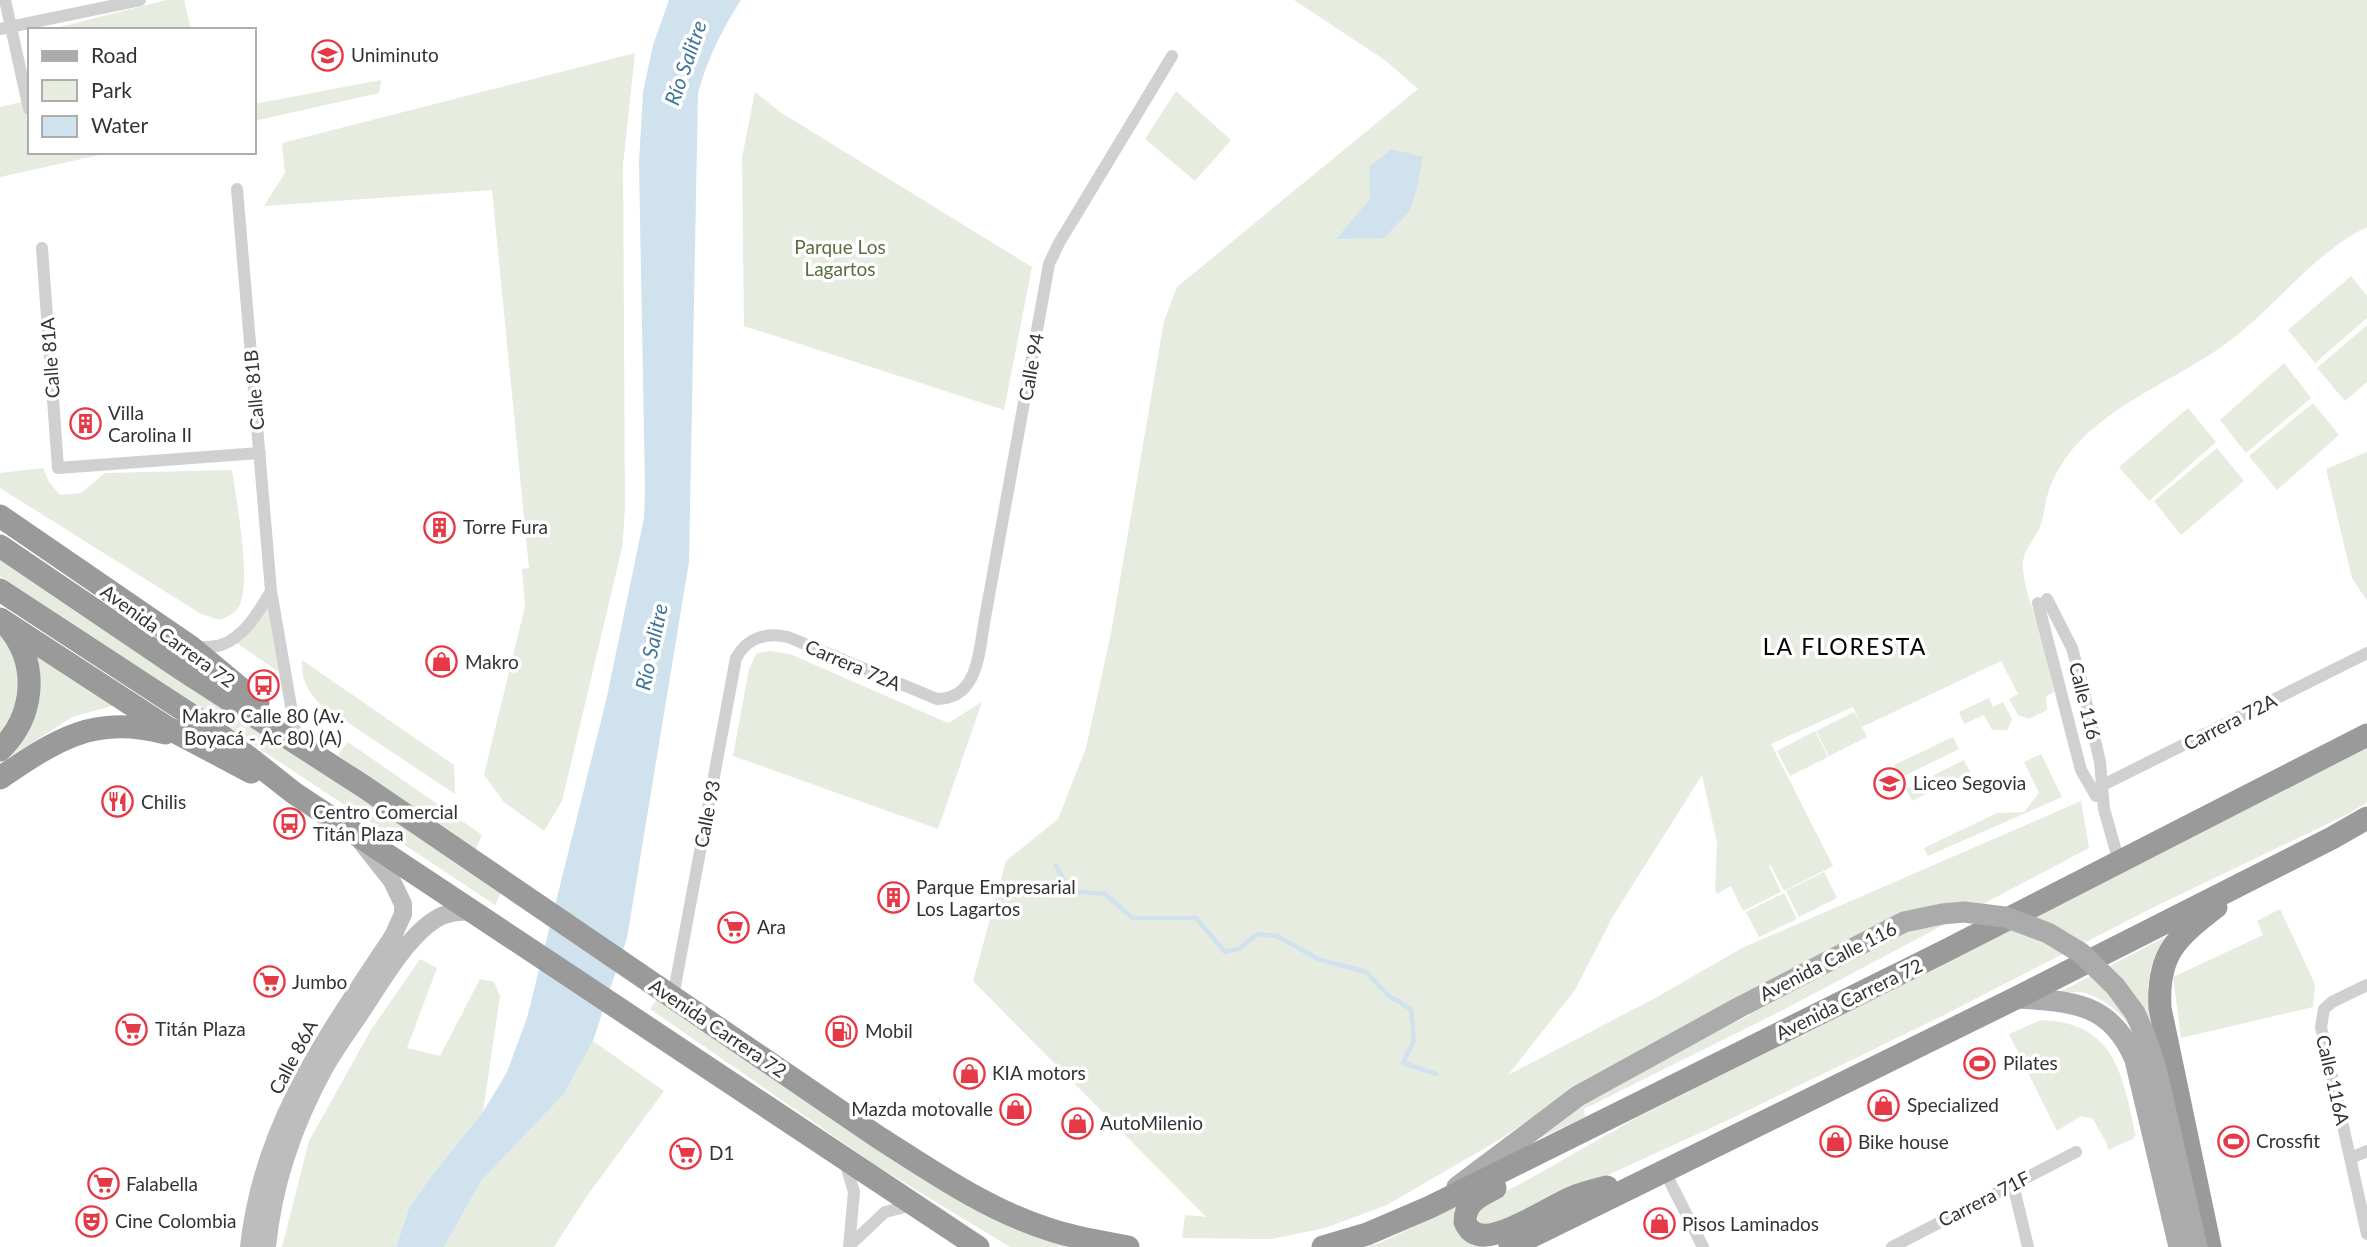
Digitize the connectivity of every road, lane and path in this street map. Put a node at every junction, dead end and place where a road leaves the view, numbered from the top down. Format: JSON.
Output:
{"nodes":[{"id":1,"x":5,"y":0,"type":"edge"},
{"id":2,"x":140,"y":0,"type":"edge"},
{"id":3,"x":5,"y":28,"type":"edge"},
{"id":4,"x":1172,"y":56,"type":"dead end"},
{"id":5,"x":28,"y":106,"type":"edge"},
{"id":6,"x":237,"y":189,"type":"dead end"},
{"id":7,"x":42,"y":248,"type":"dead end"},
{"id":8,"x":260,"y":453,"type":"junction"},
{"id":9,"x":0,"y":516,"type":"edge"},
{"id":10,"x":0,"y":547,"type":"edge"},
{"id":11,"x":0,"y":590,"type":"edge"},
{"id":12,"x":271,"y":591,"type":"junction"},
{"id":13,"x":1,"y":619,"type":"edge"},
{"id":14,"x":753,"y":639,"type":"joint"},
{"id":15,"x":191,"y":647,"type":"junction"},
{"id":16,"x":2367,"y":653,"type":"edge"},
{"id":17,"x":952,"y":697,"type":"joint"},
{"id":18,"x":296,"y":735,"type":"junction"},
{"id":19,"x":2367,"y":735,"type":"edge"},
{"id":20,"x":200,"y":747,"type":"junction"},
{"id":21,"x":0,"y":750,"type":"edge"},
{"id":22,"x":330,"y":764,"type":"junction"},
{"id":23,"x":0,"y":778,"type":"edge"},
{"id":24,"x":2097,"y":788,"type":"junction"},
{"id":25,"x":294,"y":793,"type":"junction"},
{"id":26,"x":2367,"y":818,"type":"edge"},
{"id":27,"x":354,"y":833,"type":"junction"},
{"id":28,"x":2119,"y":862,"type":"junction"},
{"id":29,"x":2253,"y":877,"type":"junction"},
{"id":30,"x":472,"y":911,"type":"junction"},
{"id":31,"x":2367,"y":985,"type":"edge"},
{"id":32,"x":673,"y":997,"type":"junction"},
{"id":33,"x":2016,"y":998,"type":"junction"},
{"id":34,"x":1577,"y":1135,"type":"junction"},
{"id":35,"x":2367,"y":1151,"type":"edge"},
{"id":36,"x":2076,"y":1152,"type":"dead end"},
{"id":37,"x":844,"y":1158,"type":"junction"},
{"id":38,"x":2351,"y":1158,"type":"junction"},
{"id":39,"x":1664,"y":1170,"type":"junction"},
{"id":40,"x":2013,"y":1184,"type":"junction"},
{"id":41,"x":914,"y":1204,"type":"junction"},
{"id":42,"x":1430,"y":1207,"type":"junction"},
{"id":43,"x":2367,"y":1234,"type":"edge"},
{"id":44,"x":1545,"y":1239,"type":"edge"},
{"id":45,"x":850,"y":1246,"type":"edge"},
{"id":46,"x":249,"y":1247,"type":"edge"},
{"id":47,"x":267,"y":1247,"type":"edge"},
{"id":48,"x":978,"y":1247,"type":"edge"},
{"id":49,"x":1128,"y":1247,"type":"edge"},
{"id":50,"x":1323,"y":1247,"type":"edge"},
{"id":51,"x":1510,"y":1247,"type":"edge"},
{"id":52,"x":1703,"y":1247,"type":"edge"},
{"id":53,"x":1892,"y":1247,"type":"edge"},
{"id":54,"x":2028,"y":1247,"type":"edge"},
{"id":55,"x":2179,"y":1247,"type":"edge"},
{"id":56,"x":2197,"y":1247,"type":"edge"},
{"id":57,"x":2210,"y":1247,"type":"edge"}],
"edges":[{"from":1,"to":3,"type":"street"},
{"from":2,"to":3,"type":"street"},
{"from":3,"to":5,"type":"street"},
{"from":4,"to":17,"type":"street","name":"Calle 94"},
{"from":6,"to":8,"type":"street","name":"Calle 81B"},
{"from":7,"to":8,"type":"street","name":"Calle 81A"},
{"from":8,"to":12,"type":"street","name":"Calle 81B"},
{"from":9,"to":15,"type":"highway","name":"Avenida Carrera 72"},
{"from":10,"to":22,"type":"highway","name":"Avenida Carrera 72"},
{"from":11,"to":25,"type":"highway","name":"Avenida Carrera 72"},
{"from":12,"to":15,"type":"street"},
{"from":12,"to":18,"type":"street","name":"Calle 81B"},
{"from":13,"to":20,"type":"highway","name":"Avenida Carrera 72"},
{"from":13,"to":21,"type":"highway"},
{"from":14,"to":17,"type":"street","name":"Carrera 72A"},
{"from":14,"to":32,"type":"street","name":"Calle 93"},
{"from":15,"to":18,"type":"highway","name":"Avenida Carrera 72"},
{"from":16,"to":24,"type":"street","name":"Carrera 72A"},
{"from":18,"to":22,"type":"highway","name":"Avenida Carrera 72"},
{"from":19,"to":28,"type":"highway","name":"Avenida Carrera 72"},
{"from":20,"to":23,"type":"highway"},
{"from":20,"to":25,"type":"highway","name":"Avenida Carrera 72"},
{"from":22,"to":32,"type":"highway","name":"Avenida Carrera 72"},
{"from":24,"to":24,"type":"street","name":"Calle 116"},
{"from":24,"to":28,"type":"street","name":"Calle 116"},
{"from":25,"to":27,"type":"highway","name":"Avenida Carrera 72"},
{"from":26,"to":29,"type":"highway"},
{"from":27,"to":30,"type":"highway","name":"Avenida Carrera 72"},
{"from":27,"to":46,"type":"street","name":"Calle 86A"},
{"from":28,"to":34,"type":"highway","name":"Avenida Carrera 72"},
{"from":29,"to":33,"type":"highway"},
{"from":29,"to":57,"type":"highway"},
{"from":30,"to":37,"type":"highway","name":"Avenida Carrera 72"},
{"from":30,"to":47,"type":"street","name":"Calle 86A"},
{"from":31,"to":38,"type":"street","name":"Calle 116A"},
{"from":32,"to":49,"type":"highway","name":"Avenida Carrera 72"},
{"from":33,"to":39,"type":"highway"},
{"from":33,"to":55,"type":"main road"},
{"from":34,"to":39,"type":"highway"},
{"from":34,"to":42,"type":"highway","name":"Avenida Carrera 72"},
{"from":35,"to":38,"type":"street"},
{"from":36,"to":40,"type":"street","name":"Carrera 71F"},
{"from":37,"to":41,"type":"highway","name":"Avenida Carrera 72"},
{"from":37,"to":45,"type":"street"},
{"from":38,"to":43,"type":"street","name":"Calle 116A"},
{"from":39,"to":44,"type":"highway"},
{"from":39,"to":52,"type":"street"},
{"from":40,"to":53,"type":"street","name":"Carrera 71F"},
{"from":40,"to":54,"type":"street"},
{"from":41,"to":45,"type":"street"},
{"from":41,"to":48,"type":"highway","name":"Avenida Carrera 72"},
{"from":42,"to":50,"type":"highway","name":"Avenida Carrera 72"},
{"from":42,"to":56,"type":"main road","name":"Avenida Calle 116","bridge":true},
{"from":44,"to":51,"type":"highway"}]}
